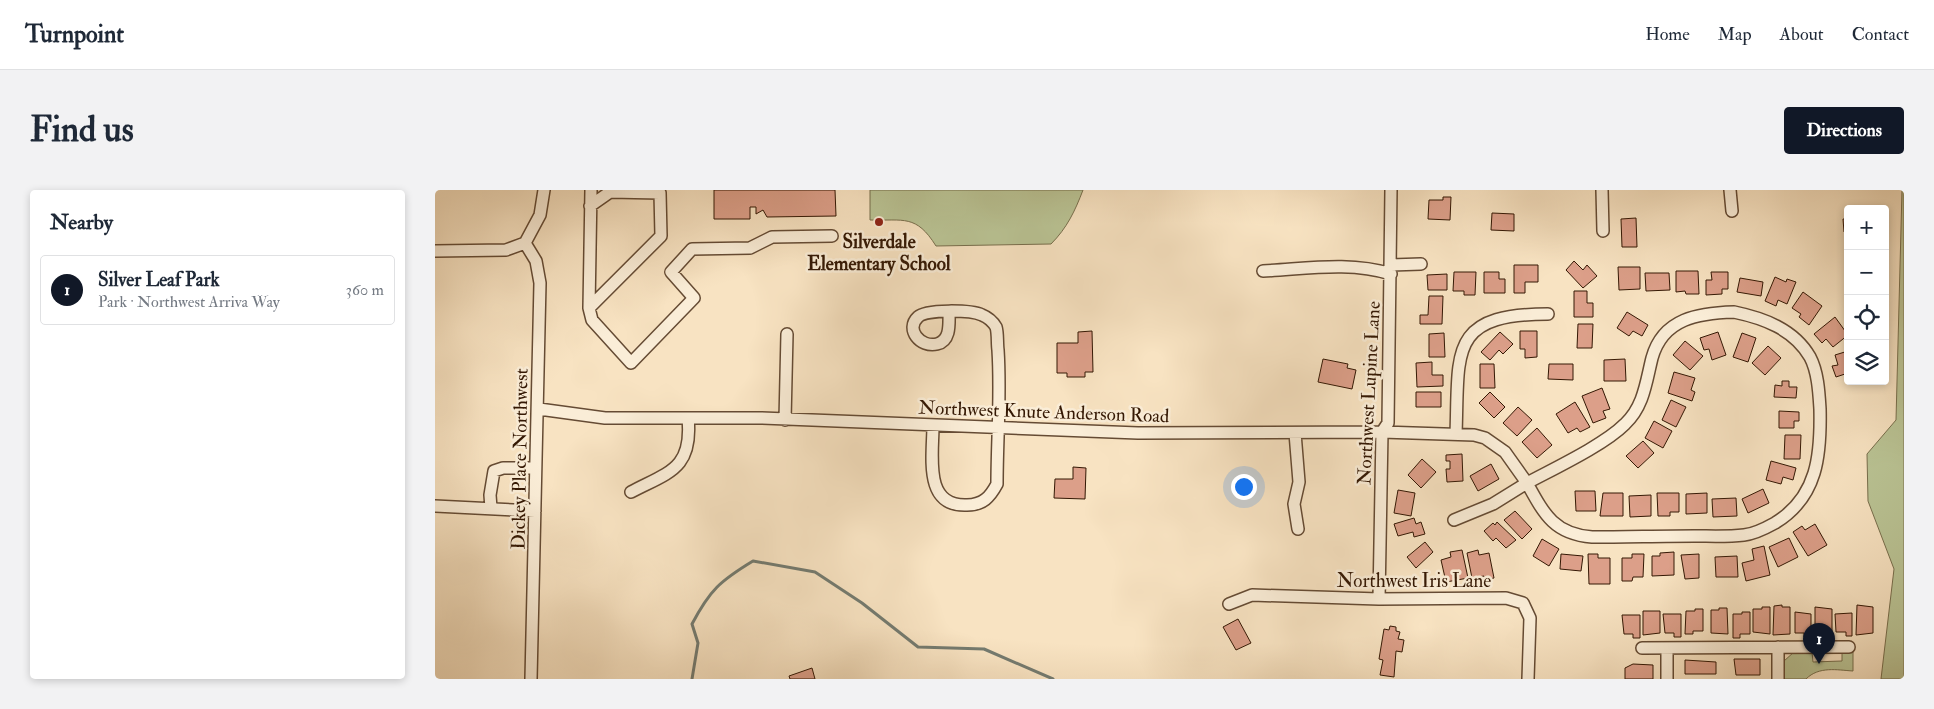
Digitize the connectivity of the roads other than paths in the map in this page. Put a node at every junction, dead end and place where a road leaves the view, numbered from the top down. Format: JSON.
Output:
{"nodes":[{"id":1,"x":544,"y":190,"type":"edge"},
{"id":2,"x":591,"y":190,"type":"edge"},
{"id":3,"x":1391,"y":190,"type":"edge"},
{"id":4,"x":1602,"y":190,"type":"edge"},
{"id":5,"x":1731,"y":190,"type":"edge"},
{"id":6,"x":609,"y":191,"type":"edge"},
{"id":7,"x":590,"y":206,"type":"junction"},
{"id":8,"x":1732,"y":211,"type":"dead end"},
{"id":9,"x":1603,"y":231,"type":"dead end"},
{"id":10,"x":832,"y":236,"type":"dead end"},
{"id":11,"x":525,"y":243,"type":"junction"},
{"id":12,"x":435,"y":251,"type":"edge"},
{"id":13,"x":1421,"y":264,"type":"dead end"},
{"id":14,"x":1391,"y":270,"type":"junction"},
{"id":15,"x":1263,"y":271,"type":"dead end"},
{"id":16,"x":589,"y":308,"type":"junction"},
{"id":17,"x":949,"y":312,"type":"dead end"},
{"id":18,"x":1548,"y":314,"type":"dead end"},
{"id":19,"x":787,"y":334,"type":"dead end"},
{"id":20,"x":539,"y":409,"type":"junction"},
{"id":21,"x":688,"y":418,"type":"junction"},
{"id":22,"x":785,"y":420,"type":"junction"},
{"id":23,"x":933,"y":426,"type":"junction"},
{"id":24,"x":998,"y":428,"type":"junction"},
{"id":25,"x":1382,"y":432,"type":"junction"},
{"id":26,"x":1295,"y":433,"type":"junction"},
{"id":27,"x":1456,"y":434,"type":"junction"},
{"id":28,"x":535,"y":468,"type":"junction"},
{"id":29,"x":1527,"y":483,"type":"junction"},
{"id":30,"x":631,"y":492,"type":"dead end"},
{"id":31,"x":435,"y":506,"type":"edge"},
{"id":32,"x":491,"y":508,"type":"junction"},
{"id":33,"x":535,"y":511,"type":"junction"},
{"id":34,"x":1455,"y":520,"type":"dead end"},
{"id":35,"x":1298,"y":529,"type":"dead end"},
{"id":36,"x":1379,"y":599,"type":"junction"},
{"id":37,"x":1229,"y":604,"type":"dead end"},
{"id":38,"x":1777,"y":647,"type":"junction"},
{"id":39,"x":1849,"y":647,"type":"dead end"},
{"id":40,"x":1642,"y":648,"type":"dead end"},
{"id":41,"x":1667,"y":648,"type":"junction"},
{"id":42,"x":531,"y":679,"type":"edge"},
{"id":43,"x":1528,"y":679,"type":"edge"},
{"id":44,"x":1667,"y":679,"type":"edge"},
{"id":45,"x":1778,"y":679,"type":"edge"}],
"edges":[{"from":1,"to":11,"type":"street"},
{"from":2,"to":7,"type":"street"},
{"from":3,"to":14,"type":"street","name":"Northwest Lupine Lane"},
{"from":4,"to":9,"type":"street"},
{"from":5,"to":8,"type":"street"},
{"from":6,"to":7,"type":"street"},
{"from":6,"to":16,"type":"street"},
{"from":7,"to":16,"type":"street"},
{"from":10,"to":16,"type":"street"},
{"from":11,"to":12,"type":"street"},
{"from":11,"to":20,"type":"street","name":"Dickey Place Northwest"},
{"from":13,"to":14,"type":"street"},
{"from":14,"to":15,"type":"street"},
{"from":14,"to":25,"type":"street","name":"Northwest Lupine Lane"},
{"from":17,"to":24,"type":"street"},
{"from":18,"to":27,"type":"street"},
{"from":19,"to":22,"type":"street"},
{"from":20,"to":21,"type":"street","name":"Northwest Knute Anderson Road"},
{"from":20,"to":28,"type":"street","name":"Dickey Place Northwest"},
{"from":21,"to":22,"type":"street","name":"Northwest Knute Anderson Road"},
{"from":21,"to":30,"type":"street"},
{"from":22,"to":23,"type":"street","name":"Northwest Knute Anderson Road"},
{"from":23,"to":24,"type":"street","name":"Northwest Knute Anderson Road"},
{"from":23,"to":24,"type":"street"},
{"from":24,"to":26,"type":"street","name":"Northwest Knute Anderson Road"},
{"from":25,"to":26,"type":"street","name":"Northwest Knute Anderson Road"},
{"from":25,"to":27,"type":"street","name":"Northwest Knute Anderson Road"},
{"from":25,"to":36,"type":"street","name":"Northwest Lupine Lane"},
{"from":26,"to":35,"type":"street"},
{"from":27,"to":29,"type":"street","name":"Northwest Knute Anderson Road"},
{"from":28,"to":32,"type":"street"},
{"from":28,"to":33,"type":"street","name":"Dickey Place Northwest"},
{"from":29,"to":29,"type":"street","name":"Northwest Knute Anderson Road"},
{"from":29,"to":34,"type":"street"},
{"from":31,"to":32,"type":"street"},
{"from":32,"to":33,"type":"street"},
{"from":33,"to":42,"type":"street","name":"Dickey Place Northwest"},
{"from":36,"to":37,"type":"street","name":"Northwest Iris Lane"},
{"from":36,"to":43,"type":"street","name":"Northwest Iris Lane"},
{"from":38,"to":39,"type":"street"},
{"from":38,"to":41,"type":"street"},
{"from":38,"to":45,"type":"street"},
{"from":40,"to":41,"type":"street"},
{"from":41,"to":44,"type":"street"}]}
